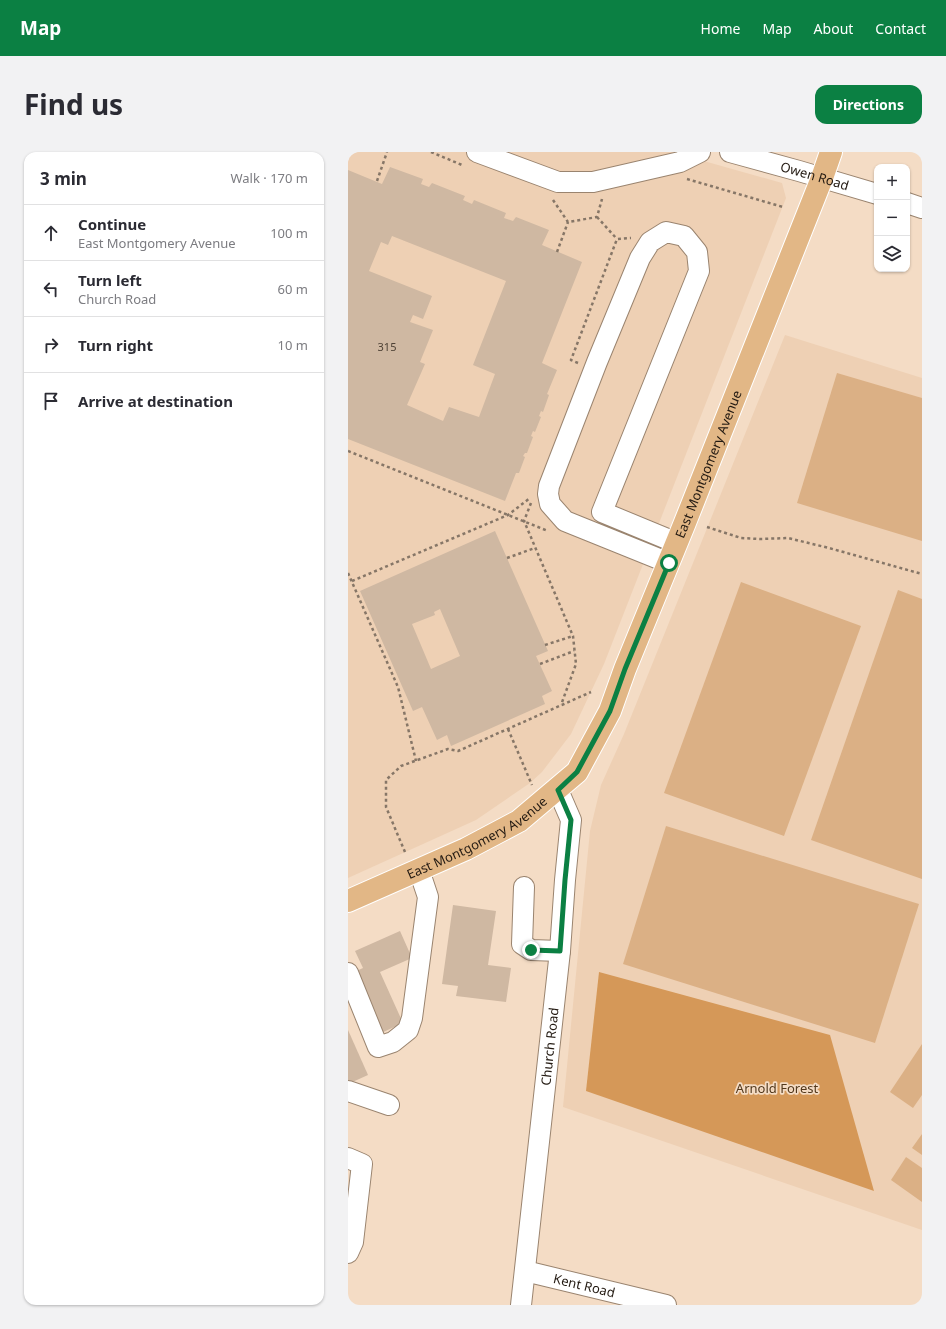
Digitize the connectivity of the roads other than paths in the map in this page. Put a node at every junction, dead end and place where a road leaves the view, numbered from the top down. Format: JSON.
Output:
{"nodes":[{"id":1,"x":477,"y":152,"type":"edge"},
{"id":2,"x":700,"y":152,"type":"edge"},
{"id":3,"x":730,"y":152,"type":"edge"},
{"id":4,"x":831,"y":152,"type":"edge"},
{"id":5,"x":822,"y":178,"type":"junction"},
{"id":6,"x":874,"y":193,"type":"edge"},
{"id":7,"x":910,"y":204,"type":"edge"},
{"id":8,"x":922,"y":208,"type":"edge"},
{"id":9,"x":677,"y":543,"type":"junction"},
{"id":10,"x":669,"y":563,"type":"junction"},
{"id":11,"x":558,"y":790,"type":"junction"},
{"id":12,"x":419,"y":870,"type":"junction"},
{"id":13,"x":524,"y":887,"type":"dead end"},
{"id":14,"x":348,"y":901,"type":"edge"},
{"id":15,"x":560,"y":951,"type":"junction"},
{"id":16,"x":348,"y":973,"type":"edge"},
{"id":17,"x":348,"y":1091,"type":"edge"},
{"id":18,"x":388,"y":1105,"type":"dead end"},
{"id":19,"x":348,"y":1158,"type":"edge"},
{"id":20,"x":348,"y":1254,"type":"edge"},
{"id":21,"x":525,"y":1271,"type":"junction"},
{"id":22,"x":521,"y":1305,"type":"edge"},
{"id":23,"x":666,"y":1305,"type":"edge"}],
"edges":[{"from":1,"to":2,"type":"street"},
{"from":3,"to":5,"type":"street","name":"Owen Road"},
{"from":4,"to":5,"type":"main road","name":"East Montgomery Avenue"},
{"from":5,"to":6,"type":"street","name":"Owen Road"},
{"from":5,"to":9,"type":"main road","name":"East Montgomery Avenue"},
{"from":7,"to":8,"type":"street"},
{"from":9,"to":10,"type":"main road","name":"East Montgomery Avenue"},
{"from":9,"to":10,"type":"street"},
{"from":10,"to":11,"type":"main road","name":"East Montgomery Avenue"},
{"from":11,"to":12,"type":"main road","name":"East Montgomery Avenue"},
{"from":11,"to":15,"type":"street","name":"Church Road"},
{"from":12,"to":14,"type":"main road","name":"East Montgomery Avenue"},
{"from":12,"to":16,"type":"street"},
{"from":13,"to":15,"type":"street"},
{"from":15,"to":21,"type":"street","name":"Church Road"},
{"from":17,"to":18,"type":"street"},
{"from":19,"to":20,"type":"street"},
{"from":21,"to":22,"type":"street","name":"Church Road"},
{"from":21,"to":23,"type":"street","name":"Kent Road"}]}
